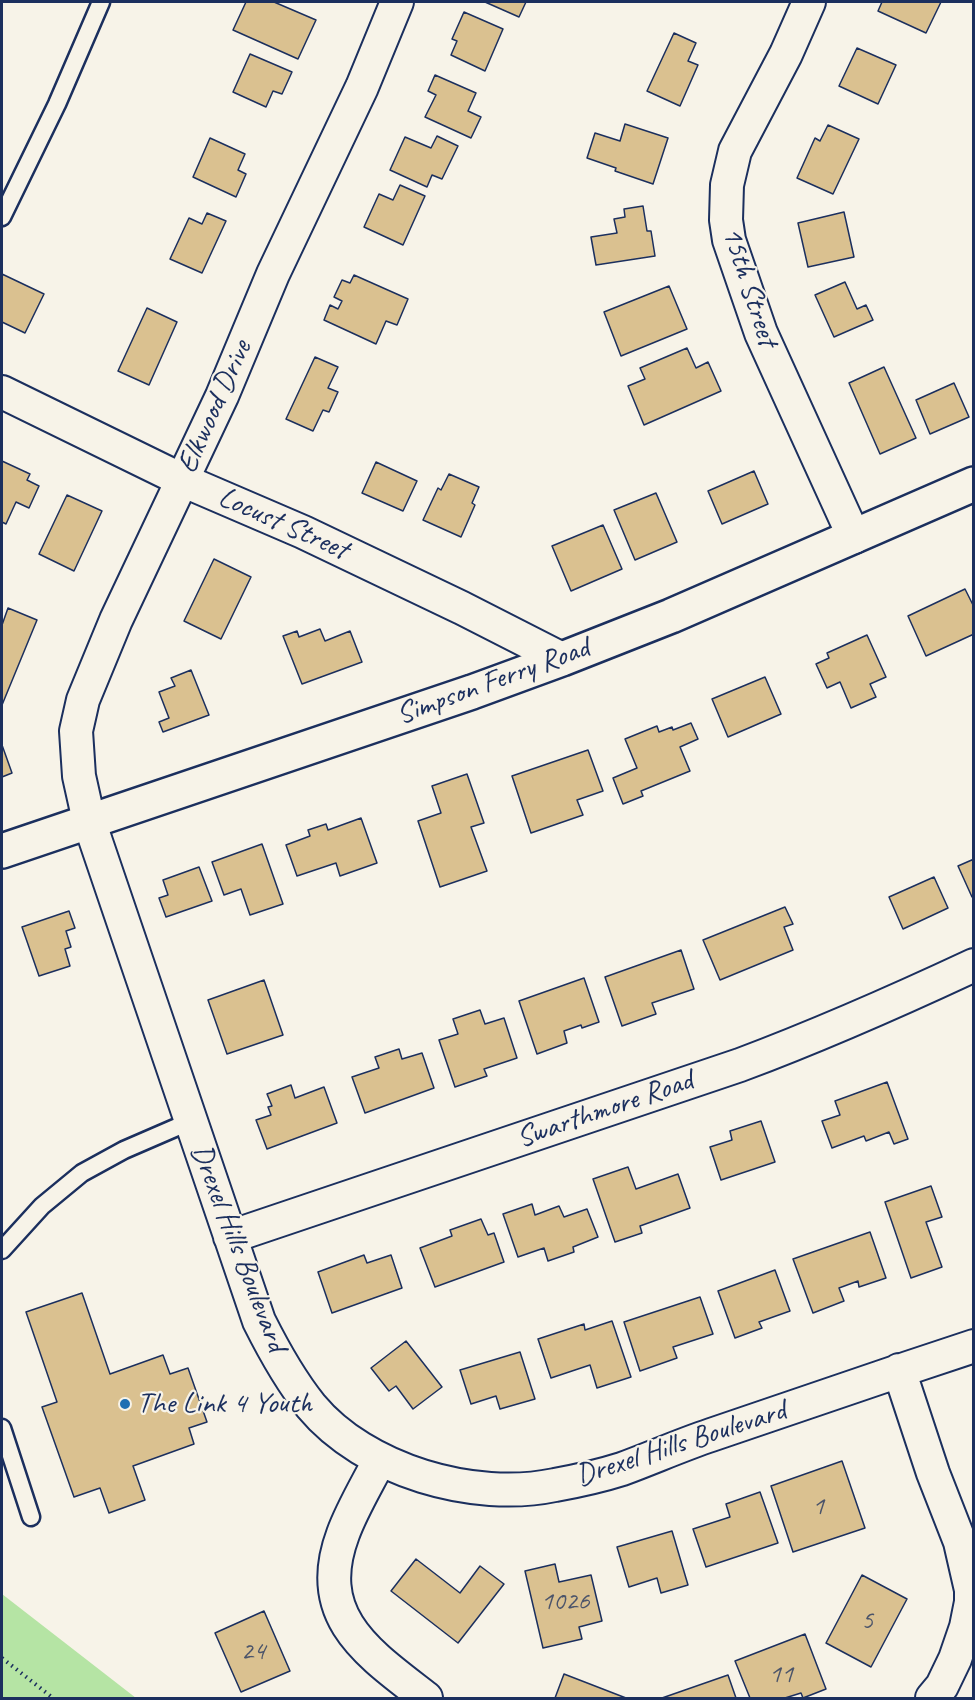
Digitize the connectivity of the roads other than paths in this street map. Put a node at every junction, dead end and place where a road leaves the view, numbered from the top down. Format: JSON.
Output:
{"nodes":[{"id":1,"x":101,"y":2,"type":"edge"},
{"id":2,"x":397,"y":2,"type":"edge"},
{"id":3,"x":809,"y":2,"type":"edge"},
{"id":4,"x":2,"y":217,"type":"edge"},
{"id":5,"x":2,"y":392,"type":"edge"},
{"id":6,"x":182,"y":480,"type":"junction"},
{"id":7,"x":974,"y":484,"type":"edge"},
{"id":8,"x":854,"y":537,"type":"junction"},
{"id":9,"x":562,"y":659,"type":"junction"},
{"id":10,"x":89,"y":821,"type":"junction"},
{"id":11,"x":2,"y":850,"type":"edge"},
{"id":12,"x":974,"y":965,"type":"edge"},
{"id":13,"x":190,"y":1121,"type":"junction"},
{"id":14,"x":230,"y":1238,"type":"junction"},
{"id":15,"x":2,"y":1250,"type":"edge"},
{"id":16,"x":974,"y":1346,"type":"edge"},
{"id":17,"x":899,"y":1370,"type":"junction"},
{"id":18,"x":2,"y":1428,"type":"edge"},
{"id":19,"x":380,"y":1459,"type":"junction"},
{"id":20,"x":31,"y":1517,"type":"dead end"},
{"id":21,"x":426,"y":1698,"type":"edge"},
{"id":22,"x":932,"y":1698,"type":"edge"}],
"edges":[{"from":1,"to":4,"type":"lane"},
{"from":2,"to":6,"type":"street","name":"Elkwood Drive"},
{"from":3,"to":8,"type":"street","name":"15th Street"},
{"from":5,"to":6,"type":"street","name":"Locust Street"},
{"from":6,"to":9,"type":"street","name":"Locust Street"},
{"from":6,"to":10,"type":"street","name":"Elkwood Drive"},
{"from":7,"to":8,"type":"main road","name":"Simpson Ferry Road"},
{"from":8,"to":9,"type":"main road","name":"Simpson Ferry Road"},
{"from":9,"to":10,"type":"main road","name":"Simpson Ferry Road"},
{"from":10,"to":11,"type":"main road","name":"Simpson Ferry Road"},
{"from":10,"to":13,"type":"street","name":"Drexel Hills Boulevard"},
{"from":12,"to":14,"type":"street","name":"Swarthmore Road"},
{"from":13,"to":14,"type":"street","name":"Drexel Hills Boulevard"},
{"from":13,"to":15,"type":"lane"},
{"from":14,"to":19,"type":"street","name":"Drexel Hills Boulevard"},
{"from":16,"to":17,"type":"street","name":"Drexel Hills Boulevard"},
{"from":17,"to":19,"type":"street","name":"Drexel Hills Boulevard"},
{"from":17,"to":22,"type":"street"},
{"from":18,"to":20,"type":"lane"},
{"from":19,"to":21,"type":"street"}]}
